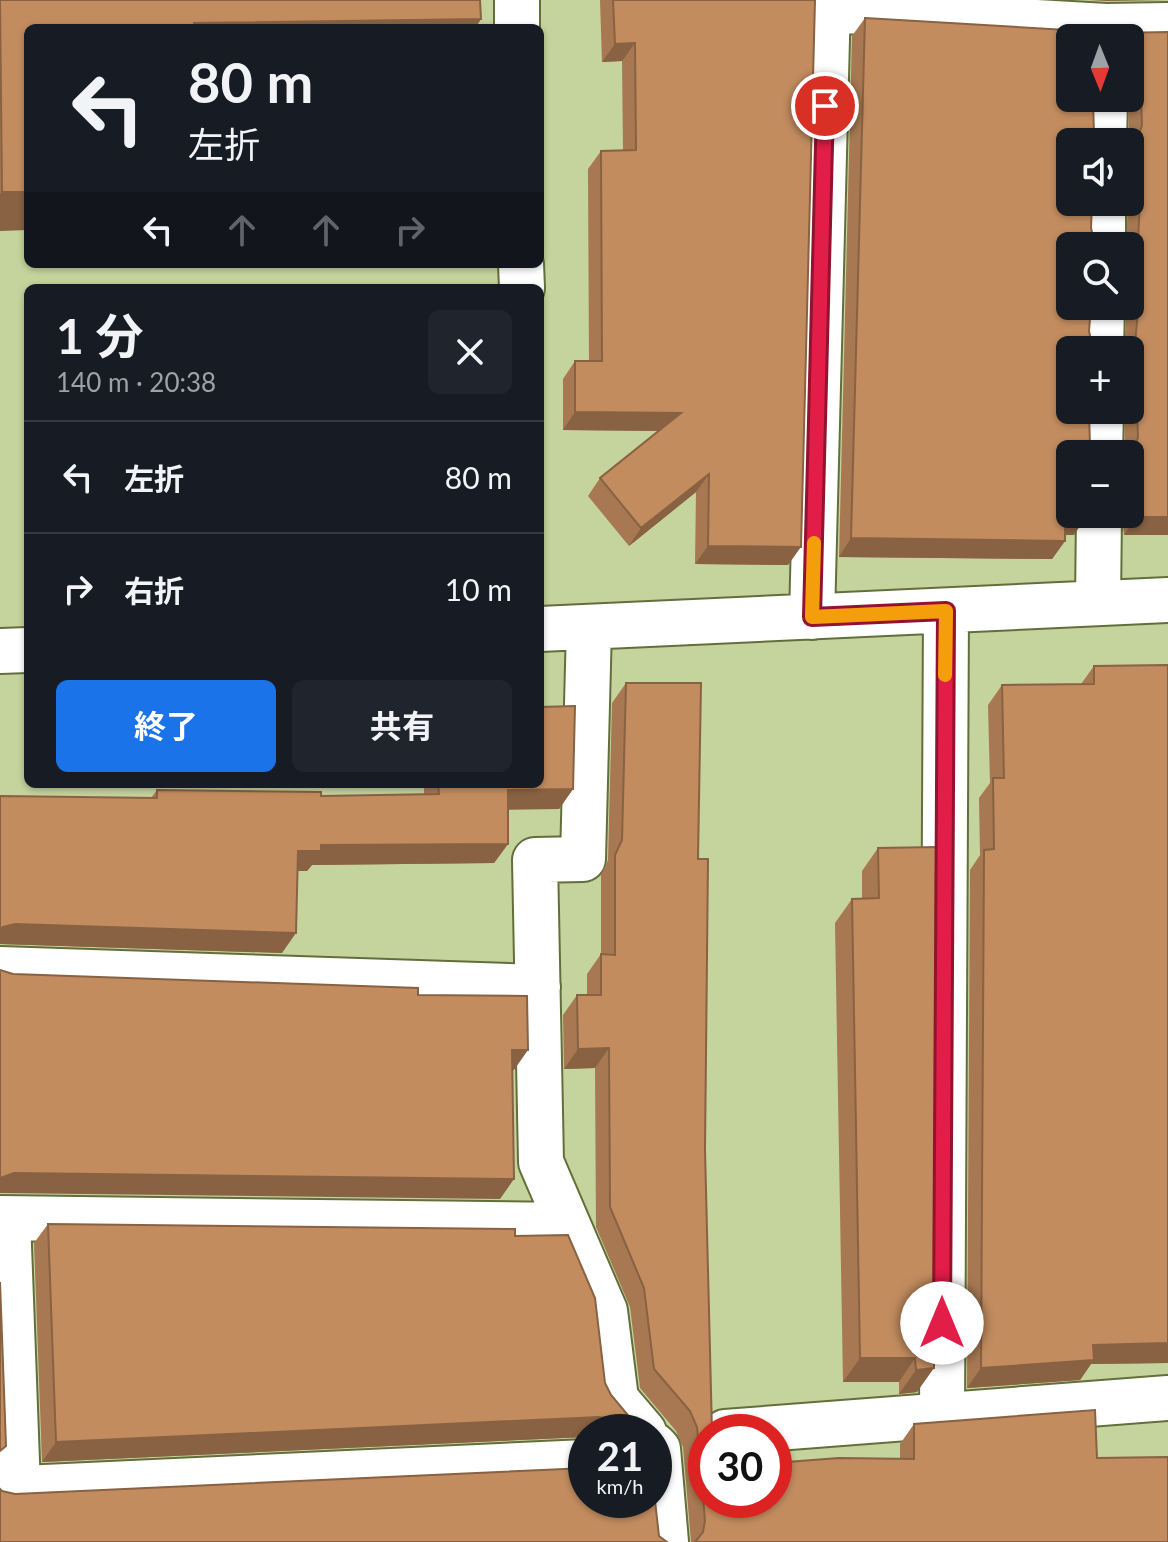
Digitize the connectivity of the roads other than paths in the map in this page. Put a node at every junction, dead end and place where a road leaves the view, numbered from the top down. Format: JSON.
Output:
{"nodes":[{"id":1,"x":517,"y":0,"type":"edge"},
{"id":2,"x":828,"y":5,"type":"edge"},
{"id":3,"x":1106,"y":21,"type":"edge"},
{"id":4,"x":517,"y":24,"type":"edge"},
{"id":5,"x":1168,"y":25,"type":"edge"},
{"id":6,"x":1099,"y":528,"type":"edge"},
{"id":7,"x":1168,"y":600,"type":"edge"},
{"id":8,"x":1098,"y":603,"type":"junction"},
{"id":9,"x":946,"y":611,"type":"junction"},
{"id":10,"x":812,"y":617,"type":"junction"},
{"id":11,"x":589,"y":627,"type":"junction"},
{"id":12,"x":544,"y":629,"type":"edge"},
{"id":13,"x":24,"y":650,"type":"edge"},
{"id":14,"x":0,"y":651,"type":"edge"},
{"id":15,"x":0,"y":969,"type":"edge"},
{"id":16,"x":538,"y":987,"type":"junction"},
{"id":17,"x":4,"y":1218,"type":"edge"},
{"id":18,"x":567,"y":1225,"type":"junction"},
{"id":19,"x":1168,"y":1398,"type":"edge"},
{"id":20,"x":628,"y":1414,"type":"edge"},
{"id":21,"x":942,"y":1415,"type":"junction"},
{"id":22,"x":792,"y":1427,"type":"edge"},
{"id":23,"x":568,"y":1463,"type":"edge"},
{"id":24,"x":9,"y":1489,"type":"edge"},
{"id":25,"x":663,"y":1518,"type":"edge"},
{"id":26,"x":666,"y":1542,"type":"edge"}],
"edges":[{"from":1,"to":4,"type":"street"},
{"from":2,"to":3,"type":"street"},
{"from":2,"to":10,"type":"street"},
{"from":3,"to":5,"type":"street"},
{"from":6,"to":8,"type":"street"},
{"from":7,"to":8,"type":"street"},
{"from":8,"to":9,"type":"street"},
{"from":9,"to":10,"type":"street"},
{"from":9,"to":21,"type":"street"},
{"from":10,"to":11,"type":"street"},
{"from":11,"to":12,"type":"street"},
{"from":11,"to":16,"type":"street"},
{"from":13,"to":14,"type":"street"},
{"from":15,"to":16,"type":"street"},
{"from":16,"to":18,"type":"street"},
{"from":17,"to":18,"type":"street"},
{"from":17,"to":24,"type":"street"},
{"from":18,"to":20,"type":"street"},
{"from":19,"to":21,"type":"street"},
{"from":21,"to":22,"type":"street"},
{"from":23,"to":24,"type":"street"},
{"from":25,"to":26,"type":"street"}]}
